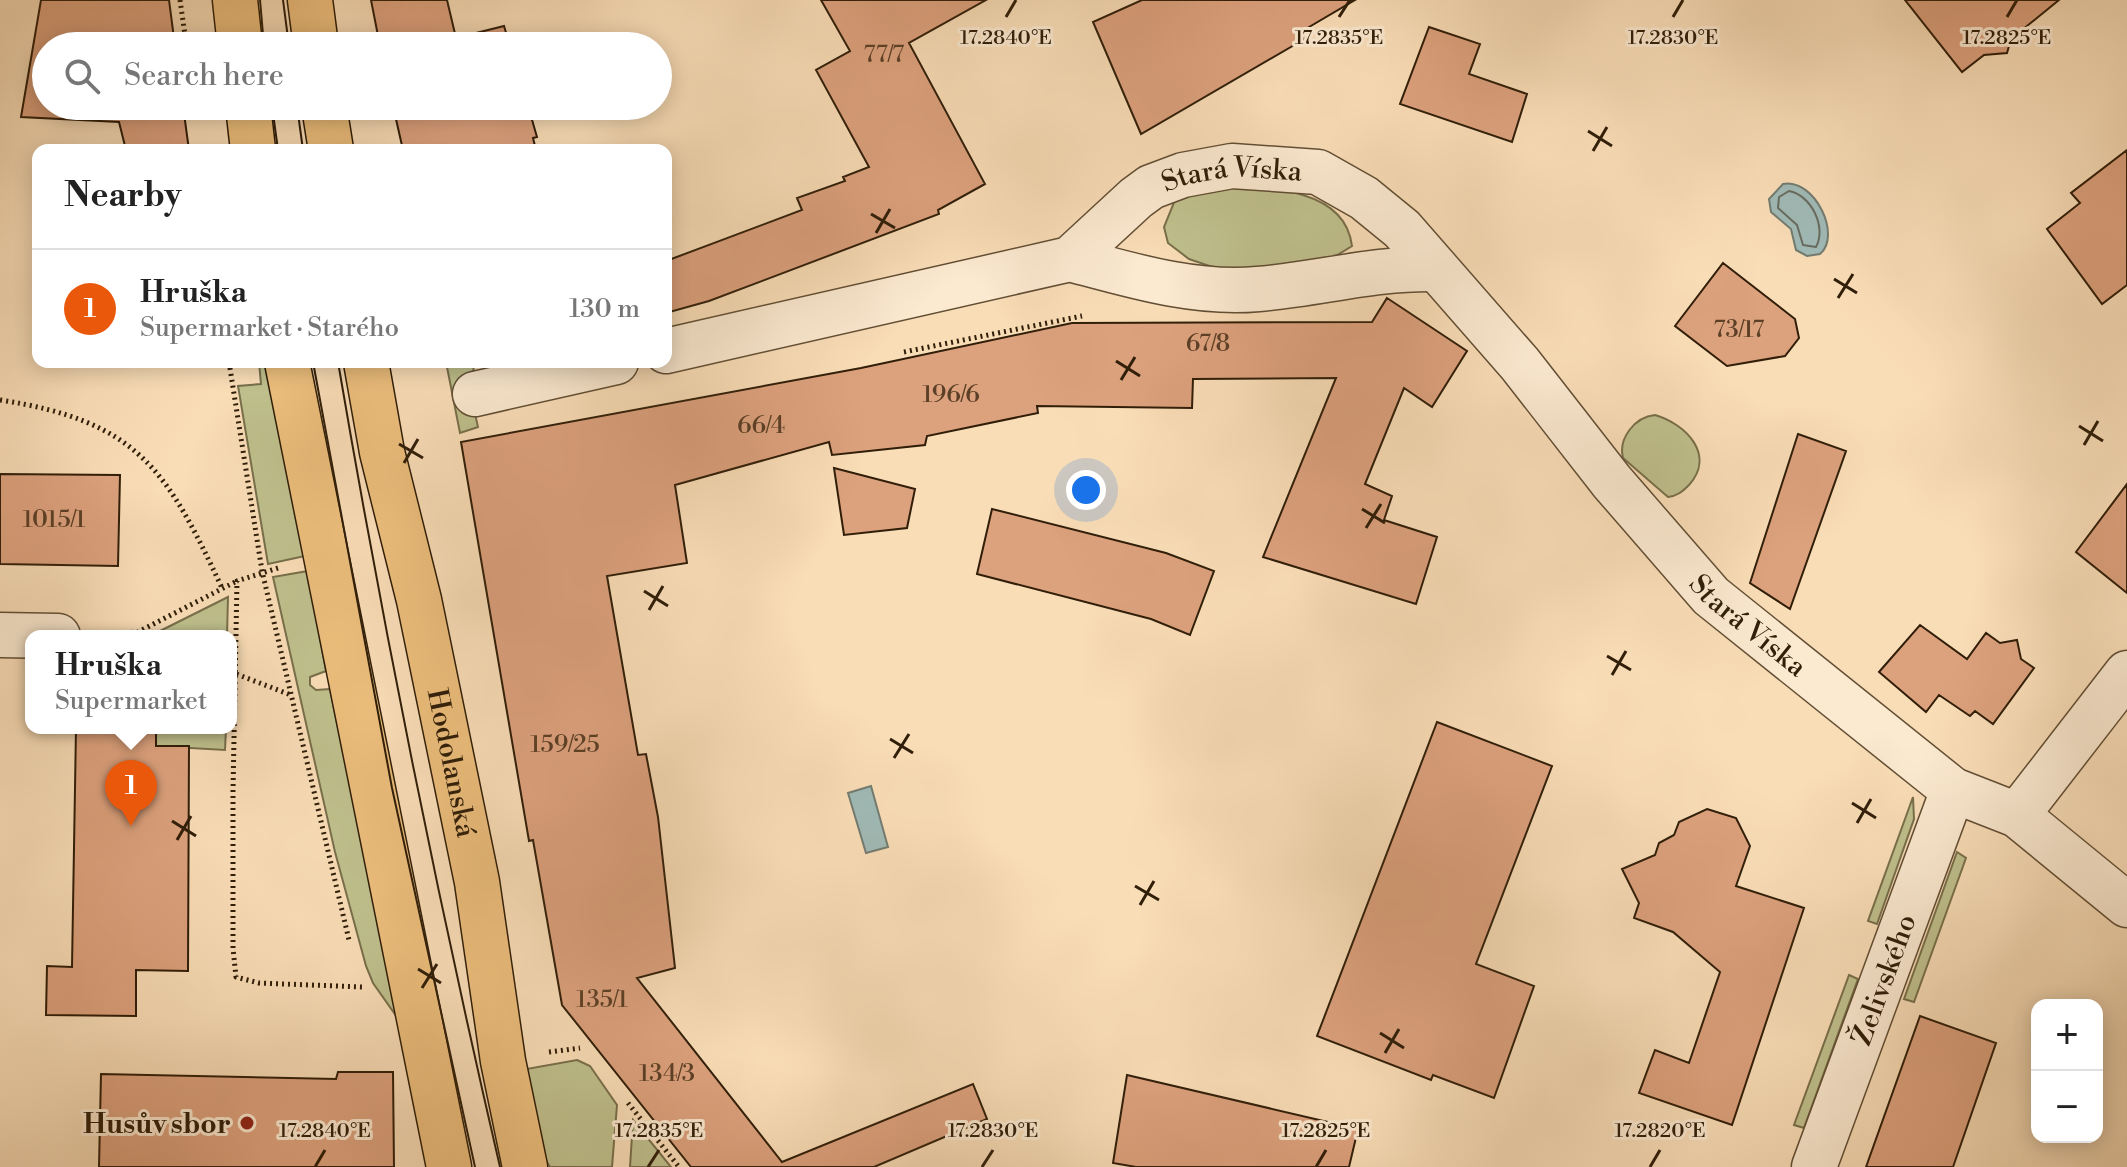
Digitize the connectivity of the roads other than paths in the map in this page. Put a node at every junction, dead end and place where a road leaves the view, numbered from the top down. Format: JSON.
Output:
{"nodes":[{"id":1,"x":235,"y":0,"type":"edge"},
{"id":2,"x":310,"y":0,"type":"edge"},
{"id":3,"x":238,"y":32,"type":"edge"},
{"id":4,"x":314,"y":32,"type":"edge"},
{"id":5,"x":250,"y":120,"type":"edge"},
{"id":6,"x":326,"y":120,"type":"edge"},
{"id":7,"x":252,"y":144,"type":"edge"},
{"id":8,"x":330,"y":144,"type":"edge"},
{"id":9,"x":1070,"y":259,"type":"junction"},
{"id":10,"x":1435,"y":269,"type":"junction"},
{"id":11,"x":672,"y":350,"type":"edge"},
{"id":12,"x":288,"y":368,"type":"edge"},
{"id":13,"x":367,"y":368,"type":"edge"},
{"id":14,"x":590,"y":368,"type":"edge"},
{"id":15,"x":475,"y":394,"type":"dead end"},
{"id":16,"x":0,"y":635,"type":"edge"},
{"id":17,"x":25,"y":635,"type":"edge"},
{"id":18,"x":2127,"y":673,"type":"edge"},
{"id":19,"x":1953,"y":790,"type":"junction"},
{"id":20,"x":2017,"y":815,"type":"junction"},
{"id":21,"x":2127,"y":905,"type":"edge"},
{"id":22,"x":449,"y":1167,"type":"edge"},
{"id":23,"x":525,"y":1167,"type":"edge"},
{"id":24,"x":1814,"y":1167,"type":"edge"}],
"edges":[{"from":1,"to":3,"type":"main road"},
{"from":2,"to":4,"type":"main road"},
{"from":5,"to":7,"type":"main road"},
{"from":6,"to":8,"type":"main road"},
{"from":9,"to":10,"type":"street"},
{"from":9,"to":10,"type":"street","name":"Stará Víska"},
{"from":9,"to":11,"type":"street"},
{"from":10,"to":19,"type":"street","name":"Stará Víska"},
{"from":12,"to":22,"type":"main road"},
{"from":13,"to":23,"type":"main road","name":"Hodolanská"},
{"from":14,"to":15,"type":"street"},
{"from":16,"to":17,"type":"street"},
{"from":18,"to":20,"type":"street"},
{"from":19,"to":20,"type":"street","name":"Stará Víska"},
{"from":19,"to":24,"type":"street","name":"Želivského"},
{"from":20,"to":21,"type":"street","name":"Stará Víska"}]}
